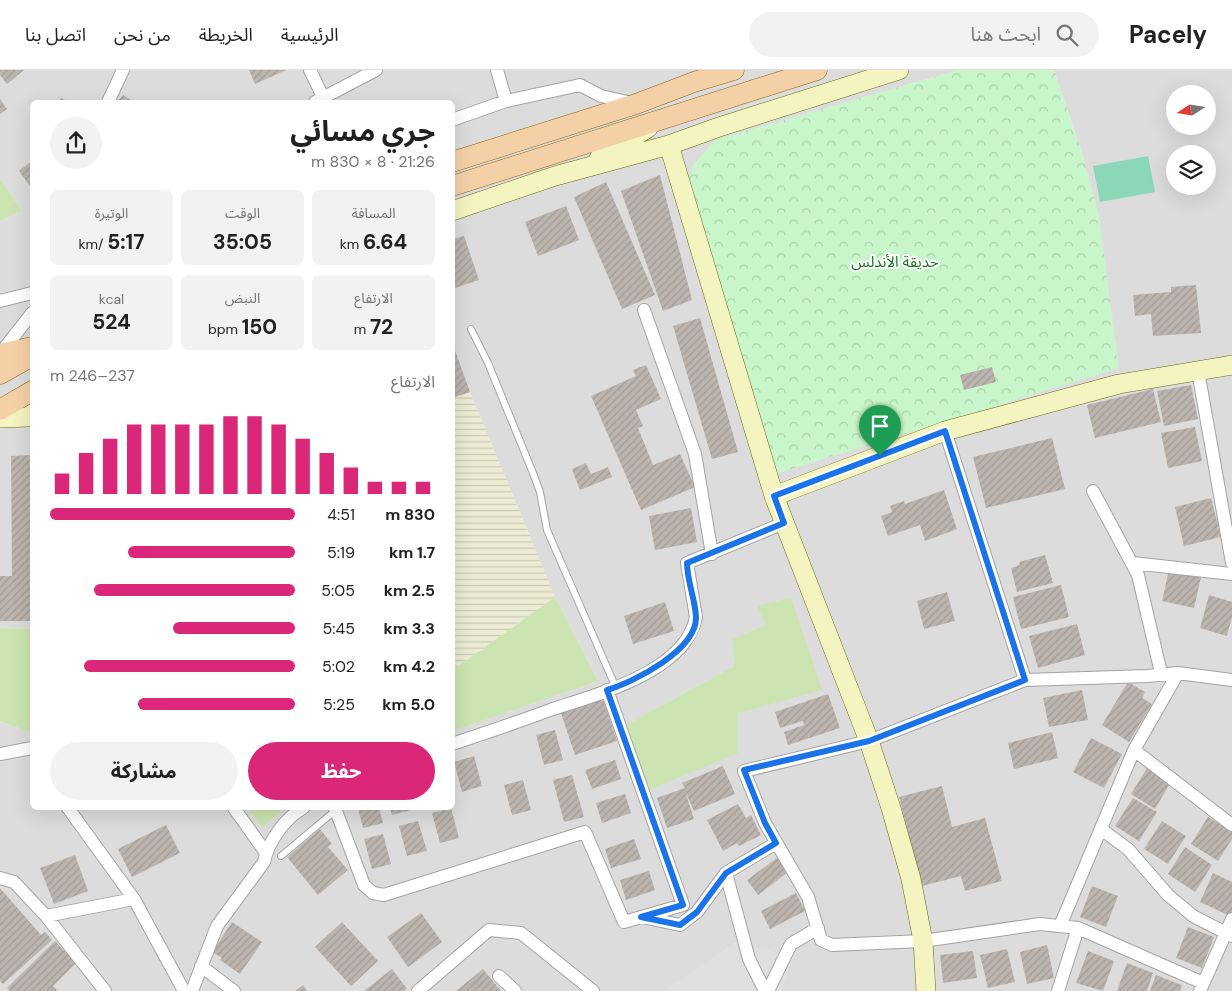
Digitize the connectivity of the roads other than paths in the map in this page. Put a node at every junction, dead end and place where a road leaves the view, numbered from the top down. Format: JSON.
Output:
{"nodes":[{"id":1,"x":123,"y":70,"type":"edge"},
{"id":2,"x":310,"y":70,"type":"edge"},
{"id":3,"x":496,"y":70,"type":"edge"},
{"id":4,"x":734,"y":70,"type":"edge"},
{"id":5,"x":817,"y":70,"type":"edge"},
{"id":6,"x":899,"y":70,"type":"edge"},
{"id":7,"x":370,"y":71,"type":"edge"},
{"id":8,"x":109,"y":100,"type":"edge"},
{"id":9,"x":319,"y":100,"type":"edge"},
{"id":10,"x":506,"y":101,"type":"junction"},
{"id":11,"x":636,"y":104,"type":"junction"},
{"id":12,"x":455,"y":119,"type":"edge"},
{"id":13,"x":660,"y":121,"type":"junction"},
{"id":14,"x":669,"y":145,"type":"junction"},
{"id":15,"x":455,"y":161,"type":"edge"},
{"id":16,"x":581,"y":169,"type":"junction"},
{"id":17,"x":455,"y":185,"type":"edge"},
{"id":18,"x":455,"y":210,"type":"edge"},
{"id":19,"x":30,"y":294,"type":"edge"},
{"id":20,"x":0,"y":301,"type":"edge"},
{"id":21,"x":644,"y":310,"type":"dead end"},
{"id":22,"x":30,"y":315,"type":"edge"},
{"id":23,"x":471,"y":330,"type":"dead end"},
{"id":24,"x":30,"y":347,"type":"edge"},
{"id":25,"x":0,"y":354,"type":"edge"},
{"id":26,"x":30,"y":357,"type":"edge"},
{"id":27,"x":1232,"y":365,"type":"edge"},
{"id":28,"x":1198,"y":371,"type":"junction"},
{"id":29,"x":0,"y":374,"type":"edge"},
{"id":30,"x":30,"y":392,"type":"edge"},
{"id":31,"x":0,"y":410,"type":"edge"},
{"id":32,"x":30,"y":416,"type":"edge"},
{"id":33,"x":0,"y":418,"type":"edge"},
{"id":34,"x":945,"y":431,"type":"junction"},
{"id":35,"x":1093,"y":491,"type":"dead end"},
{"id":36,"x":774,"y":496,"type":"junction"},
{"id":37,"x":784,"y":523,"type":"junction"},
{"id":38,"x":712,"y":554,"type":"junction"},
{"id":39,"x":1133,"y":563,"type":"junction"},
{"id":40,"x":1232,"y":563,"type":"edge"},
{"id":41,"x":1232,"y":574,"type":"edge"},
{"id":42,"x":1161,"y":673,"type":"junction"},
{"id":43,"x":1178,"y":673,"type":"junction"},
{"id":44,"x":1025,"y":680,"type":"junction"},
{"id":45,"x":1232,"y":680,"type":"edge"},
{"id":46,"x":612,"y":689,"type":"junction"},
{"id":47,"x":869,"y":741,"type":"junction"},
{"id":48,"x":455,"y":743,"type":"edge"},
{"id":49,"x":1134,"y":750,"type":"junction"},
{"id":50,"x":30,"y":752,"type":"edge"},
{"id":51,"x":0,"y":754,"type":"edge"},
{"id":52,"x":69,"y":810,"type":"edge"},
{"id":53,"x":235,"y":810,"type":"edge"},
{"id":54,"x":300,"y":810,"type":"edge"},
{"id":55,"x":334,"y":810,"type":"edge"},
{"id":56,"x":335,"y":810,"type":"edge"},
{"id":57,"x":1232,"y":825,"type":"edge"},
{"id":58,"x":1101,"y":829,"type":"junction"},
{"id":59,"x":776,"y":843,"type":"junction"},
{"id":60,"x":266,"y":853,"type":"junction"},
{"id":61,"x":281,"y":856,"type":"dead end"},
{"id":62,"x":726,"y":873,"type":"junction"},
{"id":63,"x":0,"y":878,"type":"edge"},
{"id":64,"x":134,"y":899,"type":"junction"},
{"id":65,"x":46,"y":916,"type":"junction"},
{"id":66,"x":641,"y":917,"type":"junction"},
{"id":67,"x":1232,"y":919,"type":"edge"},
{"id":68,"x":1060,"y":926,"type":"junction"},
{"id":69,"x":818,"y":928,"type":"junction"},
{"id":70,"x":1078,"y":928,"type":"junction"},
{"id":71,"x":1229,"y":935,"type":"edge"},
{"id":72,"x":923,"y":941,"type":"junction"},
{"id":73,"x":201,"y":966,"type":"junction"},
{"id":74,"x":499,"y":976,"type":"dead end"},
{"id":75,"x":1202,"y":987,"type":"edge"},
{"id":76,"x":105,"y":991,"type":"edge"},
{"id":77,"x":184,"y":991,"type":"edge"},
{"id":78,"x":192,"y":991,"type":"edge"},
{"id":79,"x":234,"y":991,"type":"edge"},
{"id":80,"x":418,"y":991,"type":"edge"},
{"id":81,"x":514,"y":991,"type":"edge"},
{"id":82,"x":593,"y":991,"type":"edge"},
{"id":83,"x":766,"y":991,"type":"edge"},
{"id":84,"x":926,"y":991,"type":"edge"},
{"id":85,"x":1058,"y":991,"type":"edge"}],
"edges":[{"from":1,"to":8,"type":"street"},
{"from":2,"to":9,"type":"street"},
{"from":3,"to":10,"type":"street"},
{"from":4,"to":11,"type":"main road"},
{"from":5,"to":13,"type":"main road"},
{"from":6,"to":14,"type":"street"},
{"from":7,"to":9,"type":"street"},
{"from":10,"to":11,"type":"street"},
{"from":10,"to":12,"type":"street"},
{"from":11,"to":15,"type":"main road"},
{"from":13,"to":16,"type":"street"},
{"from":13,"to":17,"type":"main road"},
{"from":14,"to":16,"type":"street"},
{"from":14,"to":36,"type":"street"},
{"from":16,"to":18,"type":"street"},
{"from":19,"to":20,"type":"street"},
{"from":21,"to":38,"type":"street"},
{"from":22,"to":25,"type":"street"},
{"from":23,"to":46,"type":"lane"},
{"from":24,"to":25,"type":"main road"},
{"from":26,"to":29,"type":"main road"},
{"from":27,"to":28,"type":"street"},
{"from":28,"to":34,"type":"street"},
{"from":28,"to":40,"type":"street"},
{"from":30,"to":31,"type":"main road"},
{"from":32,"to":33,"type":"street"},
{"from":34,"to":36,"type":"street"},
{"from":34,"to":44,"type":"street"},
{"from":35,"to":39,"type":"street"},
{"from":36,"to":37,"type":"street"},
{"from":37,"to":38,"type":"street"},
{"from":37,"to":47,"type":"street"},
{"from":38,"to":46,"type":"street"},
{"from":39,"to":41,"type":"street"},
{"from":39,"to":42,"type":"street"},
{"from":42,"to":43,"type":"street"},
{"from":42,"to":44,"type":"street"},
{"from":43,"to":45,"type":"street"},
{"from":43,"to":49,"type":"street"},
{"from":44,"to":47,"type":"street"},
{"from":46,"to":48,"type":"street"},
{"from":46,"to":66,"type":"street"},
{"from":47,"to":59,"type":"street"},
{"from":47,"to":72,"type":"street"},
{"from":49,"to":57,"type":"street"},
{"from":49,"to":58,"type":"street"},
{"from":50,"to":51,"type":"street"},
{"from":52,"to":64,"type":"street"},
{"from":53,"to":60,"type":"street"},
{"from":54,"to":60,"type":"street"},
{"from":55,"to":61,"type":"lane"},
{"from":56,"to":66,"type":"street"},
{"from":58,"to":68,"type":"street"},
{"from":58,"to":71,"type":"street"},
{"from":59,"to":62,"type":"street"},
{"from":59,"to":69,"type":"street"},
{"from":60,"to":73,"type":"street"},
{"from":62,"to":66,"type":"street"},
{"from":62,"to":83,"type":"street"},
{"from":63,"to":65,"type":"street"},
{"from":64,"to":65,"type":"street"},
{"from":64,"to":77,"type":"street"},
{"from":65,"to":76,"type":"street"},
{"from":67,"to":71,"type":"street"},
{"from":68,"to":70,"type":"street"},
{"from":68,"to":72,"type":"street"},
{"from":69,"to":72,"type":"street"},
{"from":69,"to":83,"type":"street"},
{"from":70,"to":75,"type":"street"},
{"from":70,"to":85,"type":"street"},
{"from":71,"to":75,"type":"street"},
{"from":72,"to":84,"type":"street"},
{"from":73,"to":78,"type":"street"},
{"from":73,"to":79,"type":"street"},
{"from":74,"to":81,"type":"street"},
{"from":80,"to":82,"type":"street"}]}
